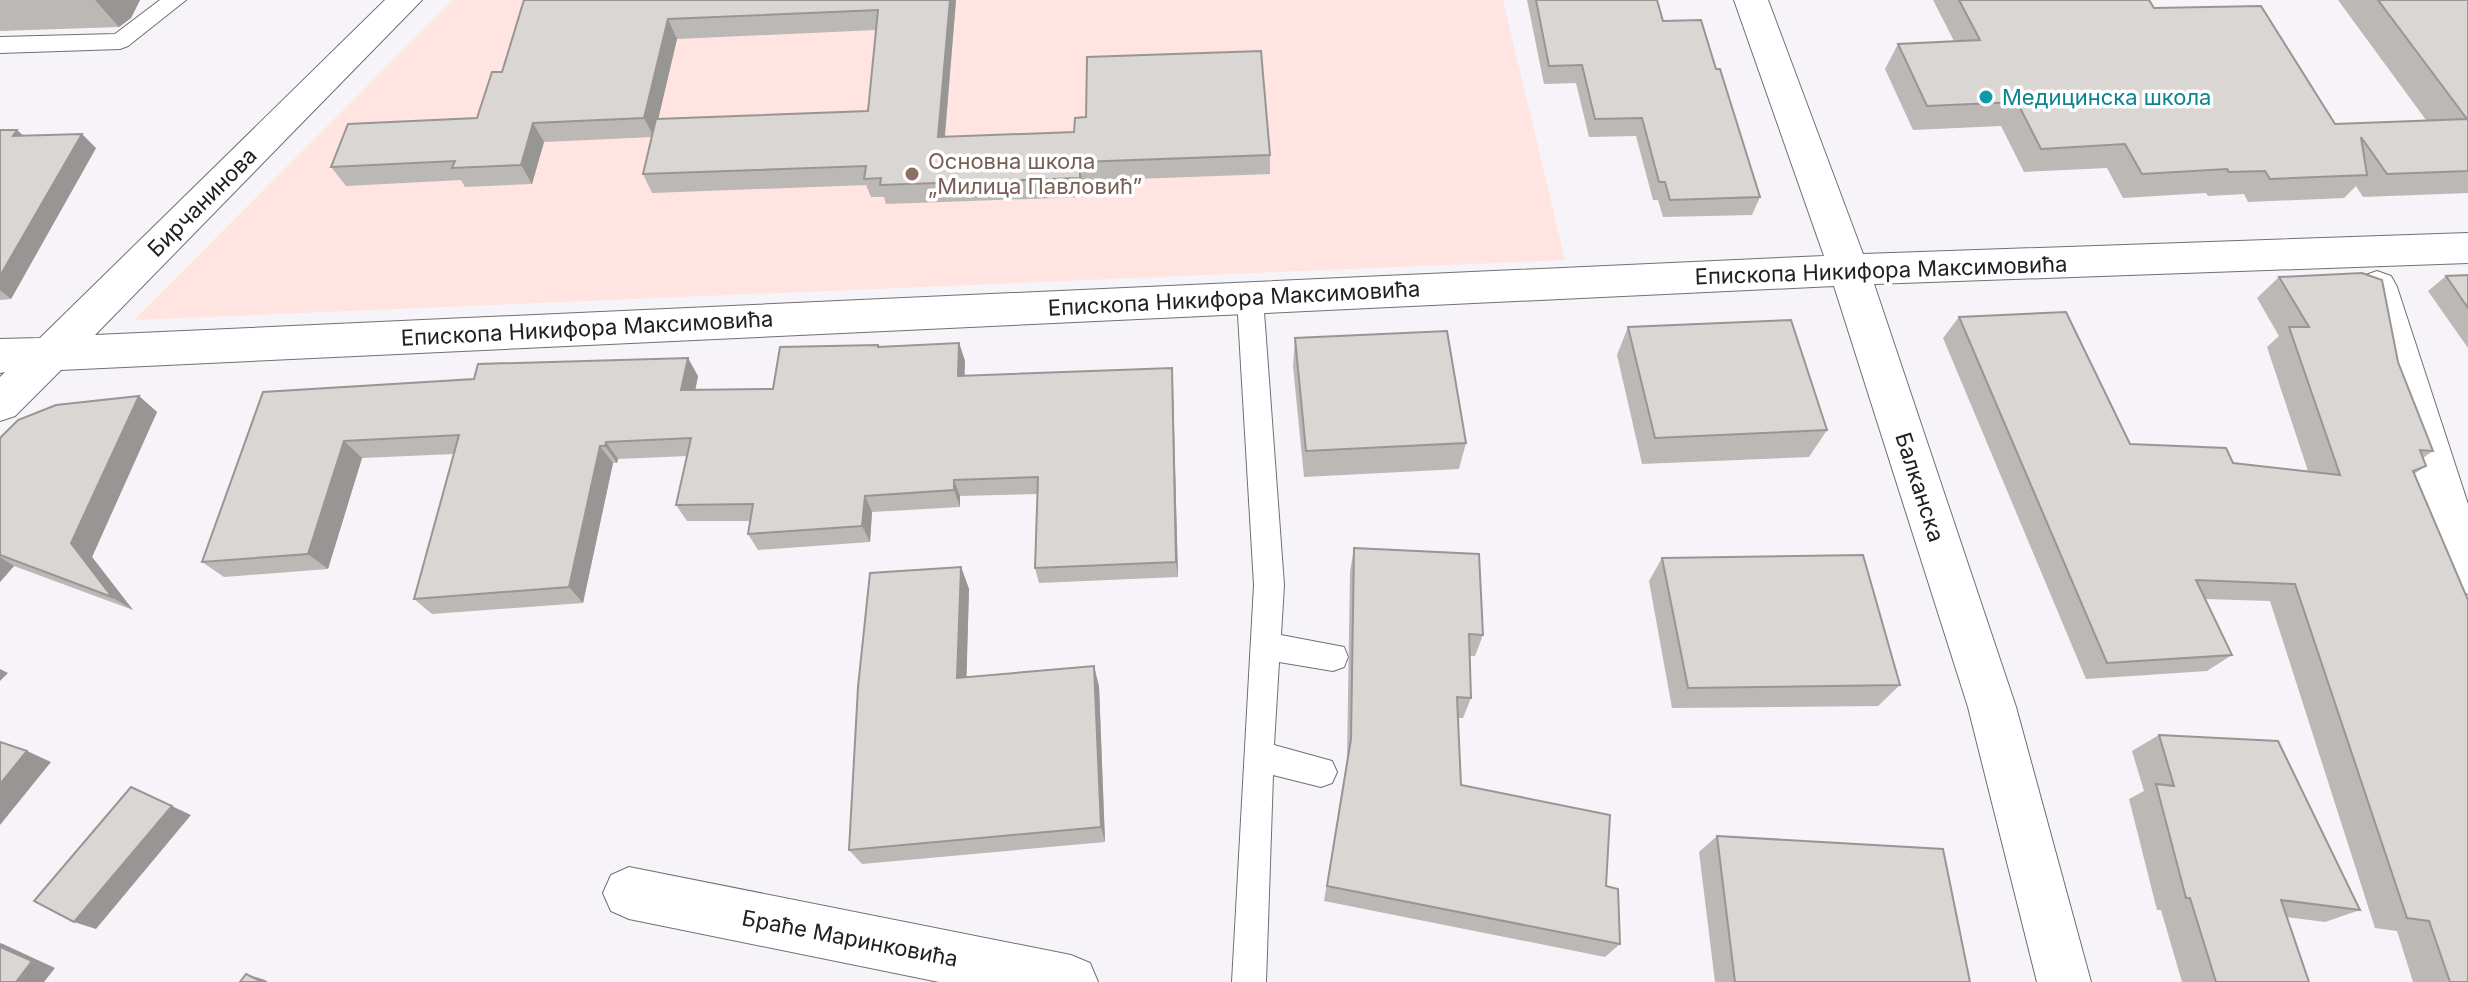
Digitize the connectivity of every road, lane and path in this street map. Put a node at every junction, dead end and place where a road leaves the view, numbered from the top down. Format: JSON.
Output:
{"nodes":[{"id":1,"x":175,"y":0,"type":"edge"},
{"id":2,"x":405,"y":0,"type":"edge"},
{"id":3,"x":1751,"y":0,"type":"edge"},
{"id":4,"x":0,"y":45,"type":"edge"},
{"id":5,"x":2468,"y":248,"type":"edge"},
{"id":6,"x":2366,"y":251,"type":"junction"},
{"id":7,"x":1849,"y":270,"type":"junction"},
{"id":8,"x":1250,"y":298,"type":"junction"},
{"id":9,"x":51,"y":353,"type":"junction"},
{"id":10,"x":0,"y":356,"type":"edge"},
{"id":11,"x":0,"y":404,"type":"edge"},
{"id":12,"x":2468,"y":574,"type":"edge"},
{"id":13,"x":1265,"y":646,"type":"junction"},
{"id":14,"x":1333,"y":657,"type":"dead end"},
{"id":15,"x":1258,"y":756,"type":"junction"},
{"id":16,"x":1321,"y":772,"type":"dead end"},
{"id":17,"x":629,"y":893,"type":"dead end"},
{"id":18,"x":1071,"y":982,"type":"edge"},
{"id":19,"x":1249,"y":982,"type":"edge"},
{"id":20,"x":2064,"y":982,"type":"edge"}],
"edges":[{"from":1,"to":4,"type":"lane"},
{"from":2,"to":9,"type":"street","name":"Бирчанинова"},
{"from":3,"to":7,"type":"street","name":"Балканска"},
{"from":5,"to":6,"type":"street","name":"Епископа Никифора Максимовића"},
{"from":6,"to":7,"type":"street","name":"Епископа Никифора Максимовића"},
{"from":6,"to":12,"type":"street"},
{"from":7,"to":8,"type":"street","name":"Епископа Никифора Максимовића"},
{"from":7,"to":20,"type":"street","name":"Балканска"},
{"from":8,"to":9,"type":"street","name":"Епископа Никифора Максимовића"},
{"from":8,"to":13,"type":"lane"},
{"from":9,"to":10,"type":"street","name":"Епископа Никифора Максимовића"},
{"from":9,"to":11,"type":"street","name":"Бирчанинова"},
{"from":13,"to":14,"type":"lane"},
{"from":13,"to":15,"type":"lane"},
{"from":15,"to":16,"type":"lane"},
{"from":15,"to":19,"type":"lane"},
{"from":17,"to":18,"type":"street","name":"Браће Маринковића"}]}
